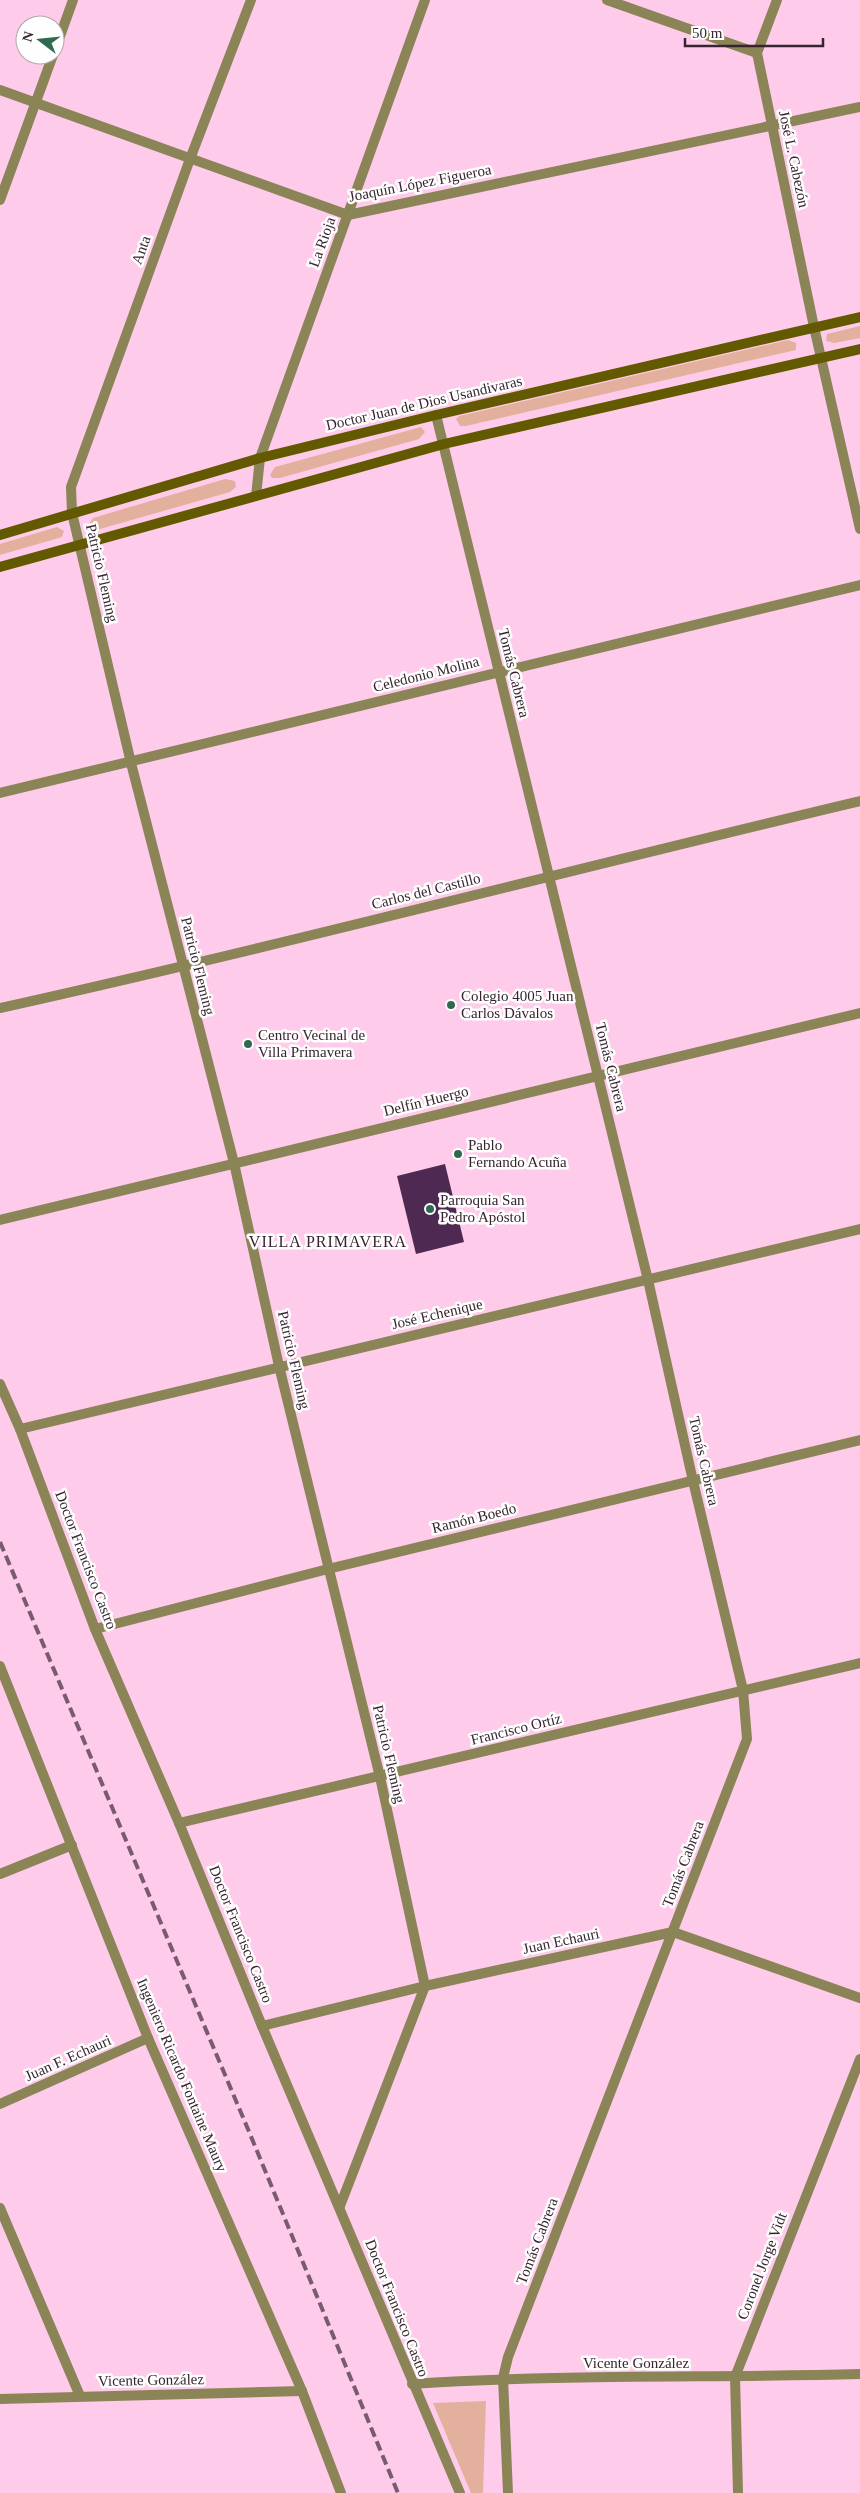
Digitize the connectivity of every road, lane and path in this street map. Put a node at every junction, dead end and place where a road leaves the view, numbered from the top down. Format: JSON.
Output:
{"nodes":[{"id":1,"x":73,"y":0,"type":"edge"},
{"id":2,"x":251,"y":0,"type":"edge"},
{"id":3,"x":425,"y":0,"type":"edge"},
{"id":4,"x":606,"y":0,"type":"edge"},
{"id":5,"x":777,"y":0,"type":"edge"},
{"id":6,"x":65,"y":22,"type":"edge"},
{"id":7,"x":757,"y":52,"type":"junction"},
{"id":8,"x":49,"y":65,"type":"edge"},
{"id":9,"x":0,"y":90,"type":"edge"},
{"id":10,"x":36,"y":102,"type":"junction"},
{"id":11,"x":860,"y":107,"type":"edge"},
{"id":12,"x":772,"y":126,"type":"junction"},
{"id":13,"x":190,"y":159,"type":"junction"},
{"id":14,"x":0,"y":200,"type":"edge"},
{"id":15,"x":348,"y":214,"type":"junction"},
{"id":16,"x":860,"y":317,"type":"edge"},
{"id":17,"x":814,"y":327,"type":"junction"},
{"id":18,"x":860,"y":349,"type":"edge"},
{"id":19,"x":821,"y":357,"type":"junction"},
{"id":20,"x":436,"y":415,"type":"junction"},
{"id":21,"x":444,"y":444,"type":"junction"},
{"id":22,"x":260,"y":458,"type":"junction"},
{"id":23,"x":256,"y":496,"type":"junction"},
{"id":24,"x":72,"y":513,"type":"junction"},
{"id":25,"x":860,"y":529,"type":"edge"},
{"id":26,"x":0,"y":535,"type":"edge"},
{"id":27,"x":80,"y":544,"type":"junction"},
{"id":28,"x":0,"y":567,"type":"edge"},
{"id":29,"x":860,"y":585,"type":"edge"},
{"id":30,"x":498,"y":672,"type":"junction"},
{"id":31,"x":131,"y":763,"type":"junction"},
{"id":32,"x":0,"y":794,"type":"edge"},
{"id":33,"x":860,"y":802,"type":"edge"},
{"id":34,"x":548,"y":875,"type":"junction"},
{"id":35,"x":183,"y":967,"type":"junction"},
{"id":36,"x":0,"y":1008,"type":"edge"},
{"id":37,"x":860,"y":1014,"type":"edge"},
{"id":38,"x":597,"y":1075,"type":"junction"},
{"id":39,"x":234,"y":1163,"type":"junction"},
{"id":40,"x":0,"y":1220,"type":"edge"},
{"id":41,"x":860,"y":1228,"type":"edge"},
{"id":42,"x":648,"y":1280,"type":"junction"},
{"id":43,"x":280,"y":1366,"type":"junction"},
{"id":44,"x":0,"y":1384,"type":"edge"},
{"id":45,"x":20,"y":1429,"type":"junction"},
{"id":46,"x":860,"y":1440,"type":"edge"},
{"id":47,"x":693,"y":1481,"type":"junction"},
{"id":48,"x":328,"y":1569,"type":"junction"},
{"id":49,"x":95,"y":1629,"type":"junction"},
{"id":50,"x":860,"y":1663,"type":"edge"},
{"id":51,"x":0,"y":1666,"type":"edge"},
{"id":52,"x":743,"y":1690,"type":"junction"},
{"id":53,"x":380,"y":1777,"type":"junction"},
{"id":54,"x":179,"y":1823,"type":"junction"},
{"id":55,"x":72,"y":1845,"type":"junction"},
{"id":56,"x":0,"y":1874,"type":"edge"},
{"id":57,"x":673,"y":1932,"type":"junction"},
{"id":58,"x":425,"y":1986,"type":"junction"},
{"id":59,"x":860,"y":1998,"type":"edge"},
{"id":60,"x":262,"y":2026,"type":"junction"},
{"id":61,"x":148,"y":2038,"type":"junction"},
{"id":62,"x":860,"y":2058,"type":"edge"},
{"id":63,"x":0,"y":2104,"type":"edge"},
{"id":64,"x":340,"y":2206,"type":"junction"},
{"id":65,"x":0,"y":2208,"type":"edge"},
{"id":66,"x":860,"y":2374,"type":"edge"},
{"id":67,"x":735,"y":2377,"type":"junction"},
{"id":68,"x":503,"y":2378,"type":"junction"},
{"id":69,"x":412,"y":2384,"type":"junction"},
{"id":70,"x":302,"y":2391,"type":"junction"},
{"id":71,"x":80,"y":2396,"type":"junction"},
{"id":72,"x":0,"y":2399,"type":"edge"},
{"id":73,"x":340,"y":2493,"type":"edge"},
{"id":74,"x":460,"y":2493,"type":"edge"},
{"id":75,"x":508,"y":2493,"type":"edge"},
{"id":76,"x":738,"y":2493,"type":"edge"}],
"edges":[{"from":1,"to":6,"type":"street"},
{"from":2,"to":13,"type":"street","name":"Anta"},
{"from":3,"to":15,"type":"street","name":"La Rioja"},
{"from":4,"to":7,"type":"street"},
{"from":5,"to":7,"type":"street"},
{"from":7,"to":12,"type":"street","name":"José L. Cabezón"},
{"from":8,"to":10,"type":"street"},
{"from":9,"to":10,"type":"street","name":"Joaquín López Figueroa"},
{"from":10,"to":13,"type":"street","name":"Joaquín López Figueroa"},
{"from":10,"to":14,"type":"street"},
{"from":11,"to":12,"type":"street","name":"Joaquín López Figueroa"},
{"from":12,"to":15,"type":"street","name":"Joaquín López Figueroa"},
{"from":12,"to":17,"type":"street","name":"José L. Cabezón"},
{"from":13,"to":15,"type":"street","name":"Joaquín López Figueroa"},
{"from":13,"to":24,"type":"street","name":"Anta"},
{"from":15,"to":22,"type":"street","name":"La Rioja"},
{"from":16,"to":17,"type":"main road","name":"Doctor Juan de Dios Usandivaras"},
{"from":17,"to":19,"type":"street","name":"José L. Cabezón"},
{"from":17,"to":20,"type":"main road","name":"Doctor Juan de Dios Usandivaras"},
{"from":18,"to":19,"type":"main road"},
{"from":19,"to":21,"type":"main road"},
{"from":19,"to":25,"type":"street","name":"José L. Cabezón"},
{"from":20,"to":21,"type":"street","name":"Tomás Cabrera"},
{"from":20,"to":22,"type":"main road","name":"Doctor Juan de Dios Usandivaras"},
{"from":21,"to":23,"type":"main road"},
{"from":21,"to":30,"type":"street","name":"Tomás Cabrera"},
{"from":22,"to":23,"type":"street","name":"La Rioja"},
{"from":22,"to":24,"type":"main road","name":"Doctor Juan de Dios Usandivaras"},
{"from":23,"to":27,"type":"main road"},
{"from":24,"to":26,"type":"main road","name":"Doctor Juan de Dios Usandivaras"},
{"from":24,"to":27,"type":"street","name":"Patricio Fleming"},
{"from":27,"to":28,"type":"main road"},
{"from":27,"to":31,"type":"street","name":"Patricio Fleming"},
{"from":29,"to":30,"type":"street","name":"Celedonio Molina"},
{"from":30,"to":31,"type":"street","name":"Celedonio Molina"},
{"from":30,"to":34,"type":"street","name":"Tomás Cabrera"},
{"from":31,"to":32,"type":"street","name":"Celedonio Molina"},
{"from":31,"to":35,"type":"street","name":"Patricio Fleming"},
{"from":33,"to":34,"type":"street","name":"Carlos del Castillo"},
{"from":34,"to":35,"type":"street","name":"Carlos del Castillo"},
{"from":34,"to":38,"type":"street","name":"Tomás Cabrera"},
{"from":35,"to":36,"type":"street","name":"Carlos del Castillo"},
{"from":35,"to":39,"type":"street","name":"Patricio Fleming"},
{"from":37,"to":38,"type":"street","name":"Delfín Huergo"},
{"from":38,"to":39,"type":"street","name":"Delfín Huergo"},
{"from":38,"to":42,"type":"street","name":"Tomás Cabrera"},
{"from":39,"to":40,"type":"street","name":"Delfín Huergo"},
{"from":39,"to":43,"type":"street","name":"Patricio Fleming"},
{"from":41,"to":42,"type":"street","name":"José Echenique"},
{"from":42,"to":43,"type":"street","name":"José Echenique"},
{"from":42,"to":47,"type":"street","name":"Tomás Cabrera"},
{"from":43,"to":45,"type":"street","name":"José Echenique"},
{"from":43,"to":48,"type":"street","name":"Patricio Fleming"},
{"from":44,"to":45,"type":"street","name":"Doctor Francisco Castro"},
{"from":45,"to":49,"type":"street","name":"Doctor Francisco Castro"},
{"from":46,"to":47,"type":"street","name":"Ramón Boedo"},
{"from":47,"to":48,"type":"street","name":"Ramón Boedo"},
{"from":47,"to":52,"type":"street","name":"Tomás Cabrera"},
{"from":48,"to":49,"type":"street","name":"Ramón Boedo"},
{"from":48,"to":53,"type":"street","name":"Patricio Fleming"},
{"from":49,"to":54,"type":"street","name":"Doctor Francisco Castro"},
{"from":50,"to":52,"type":"street","name":"Francisco Ortíz"},
{"from":51,"to":55,"type":"street","name":"Ingeniero Ricardo Fontaine Maury"},
{"from":52,"to":53,"type":"street","name":"Francisco Ortíz"},
{"from":52,"to":57,"type":"street","name":"Tomás Cabrera"},
{"from":53,"to":54,"type":"street","name":"Francisco Ortíz"},
{"from":53,"to":58,"type":"street","name":"Patricio Fleming"},
{"from":54,"to":60,"type":"street","name":"Doctor Francisco Castro"},
{"from":55,"to":56,"type":"street"},
{"from":55,"to":61,"type":"street","name":"Ingeniero Ricardo Fontaine Maury"},
{"from":57,"to":58,"type":"street","name":"Juan Echauri"},
{"from":57,"to":59,"type":"street"},
{"from":57,"to":68,"type":"street","name":"Tomás Cabrera"},
{"from":58,"to":60,"type":"street","name":"Juan Echauri"},
{"from":58,"to":64,"type":"street"},
{"from":60,"to":64,"type":"street","name":"Doctor Francisco Castro"},
{"from":61,"to":63,"type":"street","name":"Juan F. Echauri"},
{"from":61,"to":70,"type":"street","name":"Ingeniero Ricardo Fontaine Maury"},
{"from":62,"to":67,"type":"street","name":"Coronel Jorge Vidt"},
{"from":64,"to":69,"type":"street","name":"Doctor Francisco Castro"},
{"from":65,"to":71,"type":"street"},
{"from":66,"to":67,"type":"street","name":"Vicente González"},
{"from":67,"to":68,"type":"street","name":"Vicente González"},
{"from":67,"to":76,"type":"street","name":"Coronel Jorge Vidt"},
{"from":68,"to":69,"type":"street","name":"Vicente González"},
{"from":68,"to":75,"type":"street","name":"Tomás Cabrera"},
{"from":69,"to":74,"type":"street","name":"Doctor Francisco Castro"},
{"from":70,"to":71,"type":"street","name":"Vicente González"},
{"from":70,"to":73,"type":"street","name":"Ingeniero Ricardo Fontaine Maury"},
{"from":71,"to":72,"type":"street","name":"Vicente González"}]}
